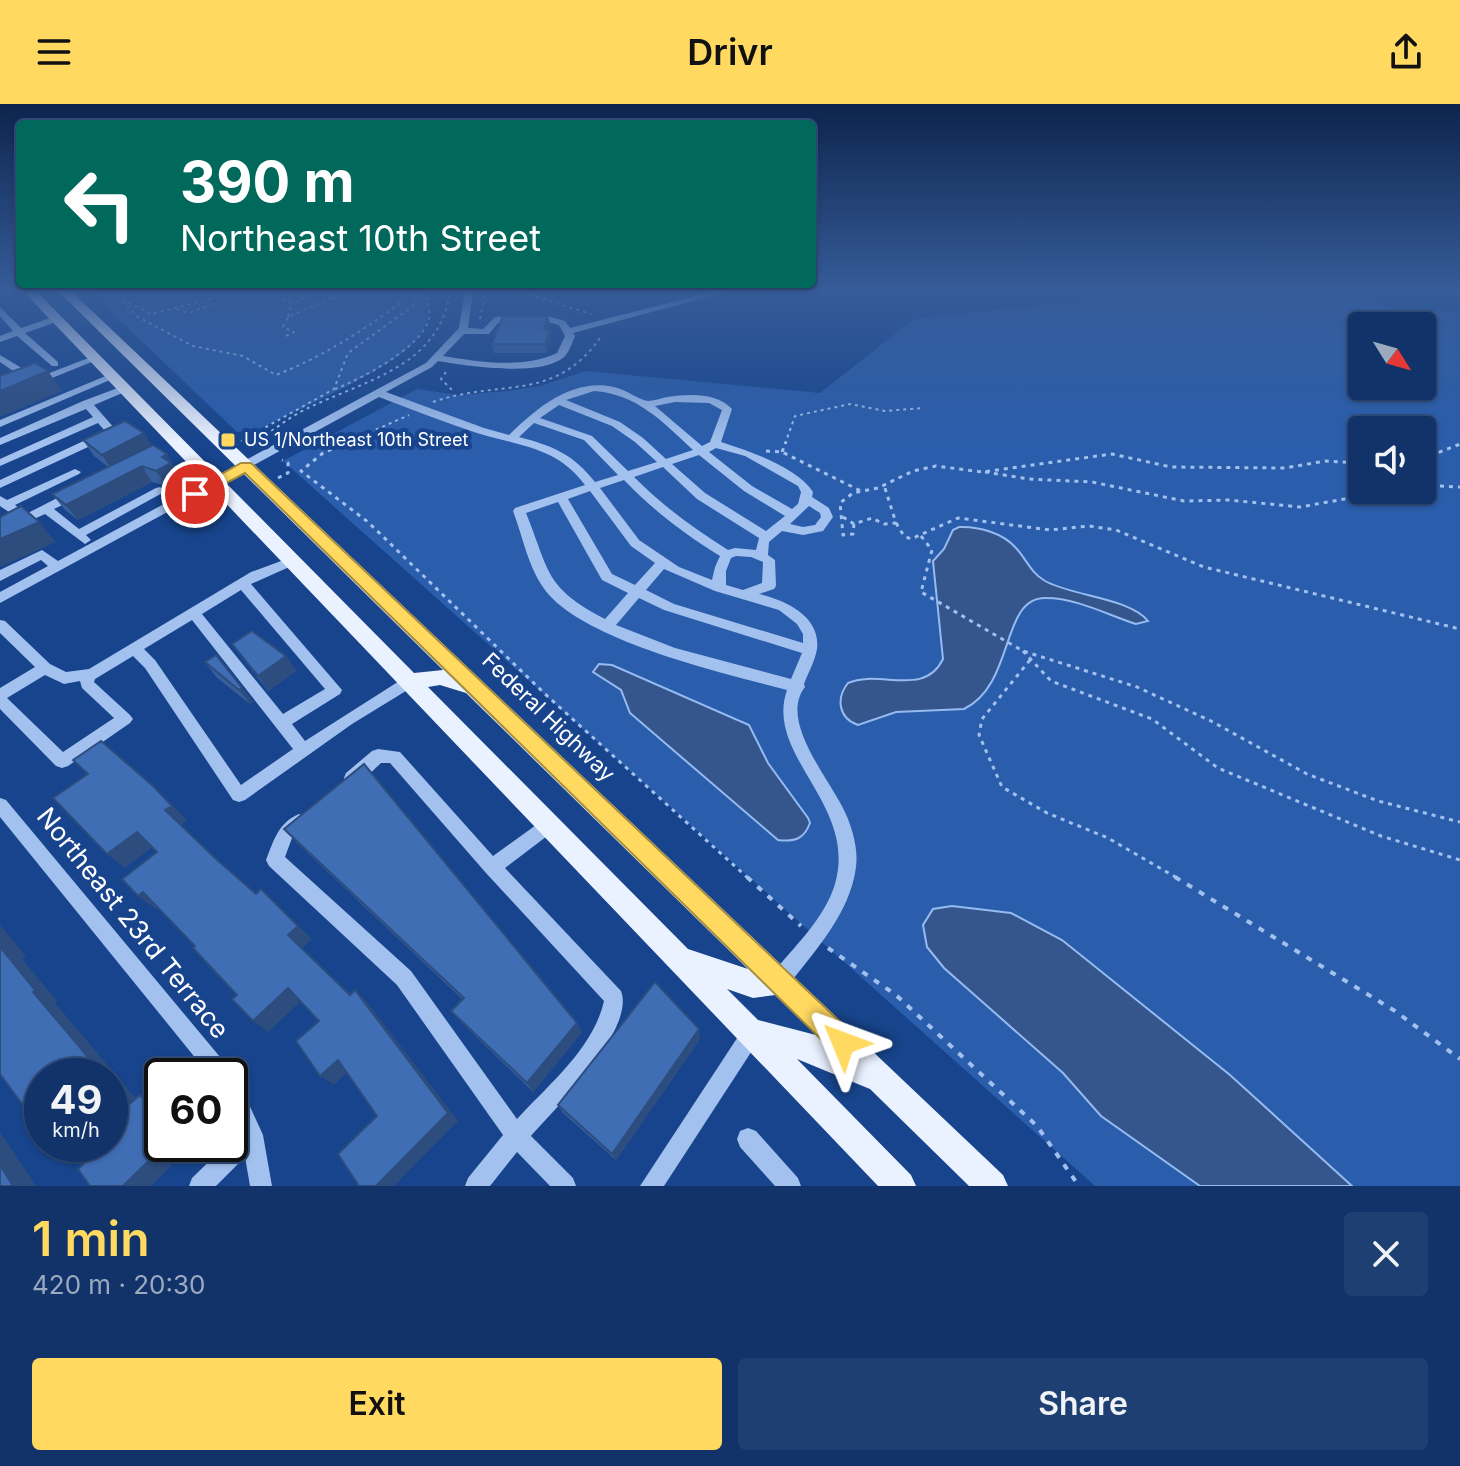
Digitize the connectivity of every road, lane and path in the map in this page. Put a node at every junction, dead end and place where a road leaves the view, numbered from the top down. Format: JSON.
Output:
{"nodes":[{"id":1,"x":28,"y":341,"type":"edge"},
{"id":2,"x":77,"y":341,"type":"edge"},
{"id":3,"x":117,"y":341,"type":"edge"},
{"id":4,"x":184,"y":341,"type":"edge"},
{"id":5,"x":344,"y":341,"type":"edge"},
{"id":6,"x":364,"y":341,"type":"edge"},
{"id":7,"x":410,"y":341,"type":"edge"},
{"id":8,"x":428,"y":341,"type":"edge"},
{"id":9,"x":451,"y":341,"type":"edge"},
{"id":10,"x":568,"y":341,"type":"edge"},
{"id":11,"x":599,"y":341,"type":"edge"},
{"id":12,"x":0,"y":358,"type":"edge"},
{"id":13,"x":435,"y":358,"type":"junction"},
{"id":14,"x":94,"y":359,"type":"junction"},
{"id":15,"x":54,"y":369,"type":"junction"},
{"id":16,"x":26,"y":375,"type":"edge"},
{"id":17,"x":118,"y":383,"type":"junction"},
{"id":18,"x":334,"y":389,"type":"junction"},
{"id":19,"x":77,"y":390,"type":"junction"},
{"id":20,"x":381,"y":394,"type":"junction"},
{"id":21,"x":0,"y":396,"type":"edge"},
{"id":22,"x":559,"y":401,"type":"junction"},
{"id":23,"x":87,"y":403,"type":"junction"},
{"id":24,"x":644,"y":405,"type":"junction"},
{"id":25,"x":923,"y":408,"type":"dead end"},
{"id":26,"x":420,"y":410,"type":"junction"},
{"id":27,"x":100,"y":418,"type":"junction"},
{"id":28,"x":533,"y":419,"type":"junction"},
{"id":29,"x":0,"y":424,"type":"edge"},
{"id":30,"x":512,"y":438,"type":"junction"},
{"id":31,"x":243,"y":440,"type":"dead end"},
{"id":32,"x":0,"y":442,"type":"edge"},
{"id":33,"x":254,"y":443,"type":"dead end"},
{"id":34,"x":715,"y":444,"type":"junction"},
{"id":35,"x":1460,"y":444,"type":"edge"},
{"id":36,"x":701,"y":451,"type":"junction"},
{"id":37,"x":782,"y":452,"type":"junction"},
{"id":38,"x":1436,"y":453,"type":"edge"},
{"id":39,"x":751,"y":455,"type":"junction"},
{"id":40,"x":1348,"y":462,"type":"edge"},
{"id":41,"x":0,"y":463,"type":"edge"},
{"id":42,"x":663,"y":463,"type":"junction"},
{"id":43,"x":246,"y":466,"type":"junction"},
{"id":44,"x":75,"y":472,"type":"dead end"},
{"id":45,"x":982,"y":472,"type":"junction"},
{"id":46,"x":627,"y":476,"type":"junction"},
{"id":47,"x":216,"y":483,"type":"junction"},
{"id":48,"x":0,"y":484,"type":"edge"},
{"id":49,"x":884,"y":485,"type":"junction"},
{"id":50,"x":1436,"y":486,"type":"edge"},
{"id":51,"x":593,"y":487,"type":"junction"},
{"id":52,"x":1460,"y":487,"type":"edge"},
{"id":53,"x":87,"y":489,"type":"edge"},
{"id":54,"x":160,"y":491,"type":"dead end"},
{"id":55,"x":861,"y":491,"type":"junction"},
{"id":56,"x":561,"y":497,"type":"junction"},
{"id":57,"x":1348,"y":498,"type":"edge"},
{"id":58,"x":807,"y":499,"type":"junction"},
{"id":59,"x":3,"y":502,"type":"edge"},
{"id":60,"x":46,"y":509,"type":"junction"},
{"id":61,"x":793,"y":515,"type":"junction"},
{"id":62,"x":843,"y":517,"type":"junction"},
{"id":63,"x":896,"y":523,"type":"junction"},
{"id":64,"x":854,"y":524,"type":"junction"},
{"id":65,"x":779,"y":526,"type":"junction"},
{"id":66,"x":78,"y":534,"type":"junction"},
{"id":67,"x":921,"y":536,"type":"junction"},
{"id":68,"x":766,"y":537,"type":"junction"},
{"id":69,"x":95,"y":547,"type":"junction"},
{"id":70,"x":727,"y":555,"type":"junction"},
{"id":71,"x":762,"y":556,"type":"junction"},
{"id":72,"x":292,"y":561,"type":"junction"},
{"id":73,"x":663,"y":562,"type":"junction"},
{"id":74,"x":58,"y":567,"type":"junction"},
{"id":75,"x":0,"y":576,"type":"edge"},
{"id":76,"x":242,"y":583,"type":"junction"},
{"id":77,"x":769,"y":586,"type":"junction"},
{"id":78,"x":720,"y":588,"type":"junction"},
{"id":79,"x":636,"y":592,"type":"junction"},
{"id":80,"x":743,"y":595,"type":"junction"},
{"id":81,"x":0,"y":598,"type":"edge"},
{"id":82,"x":781,"y":605,"type":"junction"},
{"id":83,"x":194,"y":613,"type":"junction"},
{"id":84,"x":0,"y":625,"type":"edge"},
{"id":85,"x":608,"y":625,"type":"junction"},
{"id":86,"x":1460,"y":629,"type":"edge"},
{"id":87,"x":135,"y":649,"type":"junction"},
{"id":88,"x":809,"y":650,"type":"junction"},
{"id":89,"x":1023,"y":651,"type":"junction"},
{"id":90,"x":1030,"y":660,"type":"junction"},
{"id":91,"x":45,"y":668,"type":"junction"},
{"id":92,"x":88,"y":675,"type":"junction"},
{"id":93,"x":409,"y":682,"type":"junction"},
{"id":94,"x":798,"y":687,"type":"junction"},
{"id":95,"x":475,"y":688,"type":"junction"},
{"id":96,"x":0,"y":697,"type":"edge"},
{"id":97,"x":283,"y":722,"type":"junction"},
{"id":98,"x":303,"y":750,"type":"junction"},
{"id":99,"x":0,"y":805,"type":"edge"},
{"id":100,"x":1460,"y":822,"type":"edge"},
{"id":101,"x":549,"y":825,"type":"junction"},
{"id":102,"x":1460,"y":860,"type":"edge"},
{"id":103,"x":492,"y":867,"type":"junction"},
{"id":104,"x":814,"y":938,"type":"junction"},
{"id":105,"x":679,"y":959,"type":"junction"},
{"id":106,"x":779,"y":981,"type":"junction"},
{"id":107,"x":752,"y":1033,"type":"junction"},
{"id":108,"x":208,"y":1058,"type":"edge"},
{"id":109,"x":1460,"y":1059,"type":"edge"},
{"id":110,"x":886,"y":1084,"type":"junction"},
{"id":111,"x":248,"y":1126,"type":"edge"},
{"id":112,"x":252,"y":1135,"type":"junction"},
{"id":113,"x":516,"y":1136,"type":"junction"},
{"id":114,"x":748,"y":1139,"type":"dead end"},
{"id":115,"x":559,"y":1184,"type":"edge"},
{"id":116,"x":655,"y":1184,"type":"edge"},
{"id":117,"x":200,"y":1186,"type":"edge"},
{"id":118,"x":261,"y":1186,"type":"edge"},
{"id":119,"x":476,"y":1186,"type":"edge"},
{"id":120,"x":790,"y":1186,"type":"edge"},
{"id":121,"x":900,"y":1186,"type":"edge"},
{"id":122,"x":992,"y":1186,"type":"edge"},
{"id":123,"x":1079,"y":1186,"type":"edge"}],
"edges":[{"from":1,"to":15,"type":"street"},
{"from":2,"to":14,"type":"main road"},
{"from":3,"to":43,"type":"main road","name":"Federal Highway"},
{"from":4,"to":5,"type":"path"},
{"from":6,"to":18,"type":"path"},
{"from":7,"to":18,"type":"path"},
{"from":8,"to":33,"type":"path"},
{"from":9,"to":13,"type":"street"},
{"from":10,"to":13,"type":"street"},
{"from":11,"to":26,"type":"path"},
{"from":12,"to":16,"type":"street"},
{"from":13,"to":20,"type":"street"},
{"from":14,"to":15,"type":"street"},
{"from":14,"to":17,"type":"main road"},
{"from":15,"to":19,"type":"street"},
{"from":15,"to":21,"type":"street"},
{"from":17,"to":19,"type":"street"},
{"from":17,"to":23,"type":"street"},
{"from":17,"to":47,"type":"main road"},
{"from":18,"to":31,"type":"path"},
{"from":19,"to":29,"type":"street"},
{"from":20,"to":26,"type":"street"},
{"from":20,"to":43,"type":"street"},
{"from":22,"to":24,"type":"street"},
{"from":22,"to":28,"type":"street"},
{"from":22,"to":42,"type":"street"},
{"from":23,"to":27,"type":"street"},
{"from":23,"to":32,"type":"street"},
{"from":24,"to":34,"type":"street"},
{"from":24,"to":36,"type":"street"},
{"from":25,"to":37,"type":"path"},
{"from":26,"to":30,"type":"street"},
{"from":26,"to":104,"type":"path"},
{"from":27,"to":41,"type":"street"},
{"from":27,"to":48,"type":"street"},
{"from":28,"to":30,"type":"street"},
{"from":28,"to":46,"type":"street"},
{"from":30,"to":51,"type":"street"},
{"from":34,"to":36,"type":"street"},
{"from":34,"to":39,"type":"street"},
{"from":35,"to":38,"type":"path"},
{"from":36,"to":42,"type":"street"},
{"from":36,"to":61,"type":"street"},
{"from":37,"to":39,"type":"path"},
{"from":37,"to":55,"type":"path"},
{"from":39,"to":58,"type":"street"},
{"from":40,"to":45,"type":"path"},
{"from":42,"to":46,"type":"street"},
{"from":42,"to":68,"type":"street"},
{"from":43,"to":47,"type":"street"},
{"from":43,"to":95,"type":"main road","name":"Federal Highway"},
{"from":44,"to":59,"type":"street"},
{"from":45,"to":49,"type":"path"},
{"from":45,"to":57,"type":"path"},
{"from":46,"to":51,"type":"street"},
{"from":46,"to":70,"type":"street"},
{"from":47,"to":69,"type":"street"},
{"from":47,"to":72,"type":"main road"},
{"from":49,"to":55,"type":"path"},
{"from":49,"to":63,"type":"path"},
{"from":50,"to":52,"type":"path"},
{"from":51,"to":56,"type":"street"},
{"from":51,"to":73,"type":"street"},
{"from":53,"to":60,"type":"street"},
{"from":54,"to":66,"type":"street"},
{"from":55,"to":62,"type":"path"},
{"from":56,"to":79,"type":"street"},
{"from":56,"to":85,"type":"street"},
{"from":58,"to":61,"type":"street"},
{"from":58,"to":65,"type":"street"},
{"from":59,"to":60,"type":"street"},
{"from":60,"to":66,"type":"street"},
{"from":61,"to":65,"type":"street"},
{"from":62,"to":64,"type":"path"},
{"from":62,"to":64,"type":"path"},
{"from":63,"to":64,"type":"path"},
{"from":63,"to":67,"type":"path"},
{"from":65,"to":68,"type":"street"},
{"from":66,"to":69,"type":"street"},
{"from":67,"to":86,"type":"path"},
{"from":67,"to":89,"type":"path"},
{"from":68,"to":71,"type":"street"},
{"from":69,"to":74,"type":"street"},
{"from":70,"to":71,"type":"street"},
{"from":70,"to":78,"type":"street"},
{"from":71,"to":77,"type":"street"},
{"from":72,"to":76,"type":"street"},
{"from":72,"to":93,"type":"main road"},
{"from":73,"to":78,"type":"street"},
{"from":73,"to":79,"type":"street"},
{"from":74,"to":75,"type":"street"},
{"from":74,"to":81,"type":"street"},
{"from":76,"to":83,"type":"street"},
{"from":76,"to":97,"type":"street"},
{"from":77,"to":80,"type":"street"},
{"from":77,"to":82,"type":"street"},
{"from":78,"to":80,"type":"street"},
{"from":79,"to":85,"type":"street"},
{"from":79,"to":88,"type":"street"},
{"from":80,"to":82,"type":"street"},
{"from":82,"to":88,"type":"street"},
{"from":83,"to":87,"type":"street"},
{"from":83,"to":97,"type":"street"},
{"from":84,"to":91,"type":"street"},
{"from":85,"to":94,"type":"street"},
{"from":87,"to":92,"type":"street"},
{"from":87,"to":98,"type":"street"},
{"from":88,"to":94,"type":"street"},
{"from":89,"to":90,"type":"path"},
{"from":89,"to":100,"type":"path"},
{"from":90,"to":102,"type":"path"},
{"from":90,"to":109,"type":"path"},
{"from":91,"to":92,"type":"street"},
{"from":91,"to":96,"type":"street"},
{"from":92,"to":96,"type":"street"},
{"from":93,"to":95,"type":"main road"},
{"from":93,"to":98,"type":"street"},
{"from":93,"to":101,"type":"main road"},
{"from":94,"to":104,"type":"street"},
{"from":95,"to":106,"type":"main road","name":"Federal Highway"},
{"from":97,"to":98,"type":"street"},
{"from":99,"to":108,"type":"street","name":"Northeast 23rd Terrace"},
{"from":101,"to":103,"type":"street"},
{"from":101,"to":105,"type":"main road"},
{"from":103,"to":113,"type":"street"},
{"from":103,"to":113,"type":"street"},
{"from":104,"to":106,"type":"street"},
{"from":104,"to":123,"type":"path"},
{"from":105,"to":106,"type":"main road"},
{"from":105,"to":107,"type":"main road"},
{"from":106,"to":110,"type":"main road","name":"Federal Highway"},
{"from":107,"to":110,"type":"main road"},
{"from":107,"to":116,"type":"street"},
{"from":107,"to":121,"type":"main road"},
{"from":110,"to":122,"type":"main road","name":"Federal Highway"},
{"from":111,"to":112,"type":"street"},
{"from":112,"to":117,"type":"street"},
{"from":112,"to":118,"type":"street"},
{"from":113,"to":115,"type":"street"},
{"from":113,"to":119,"type":"street"},
{"from":114,"to":120,"type":"street"}]}
